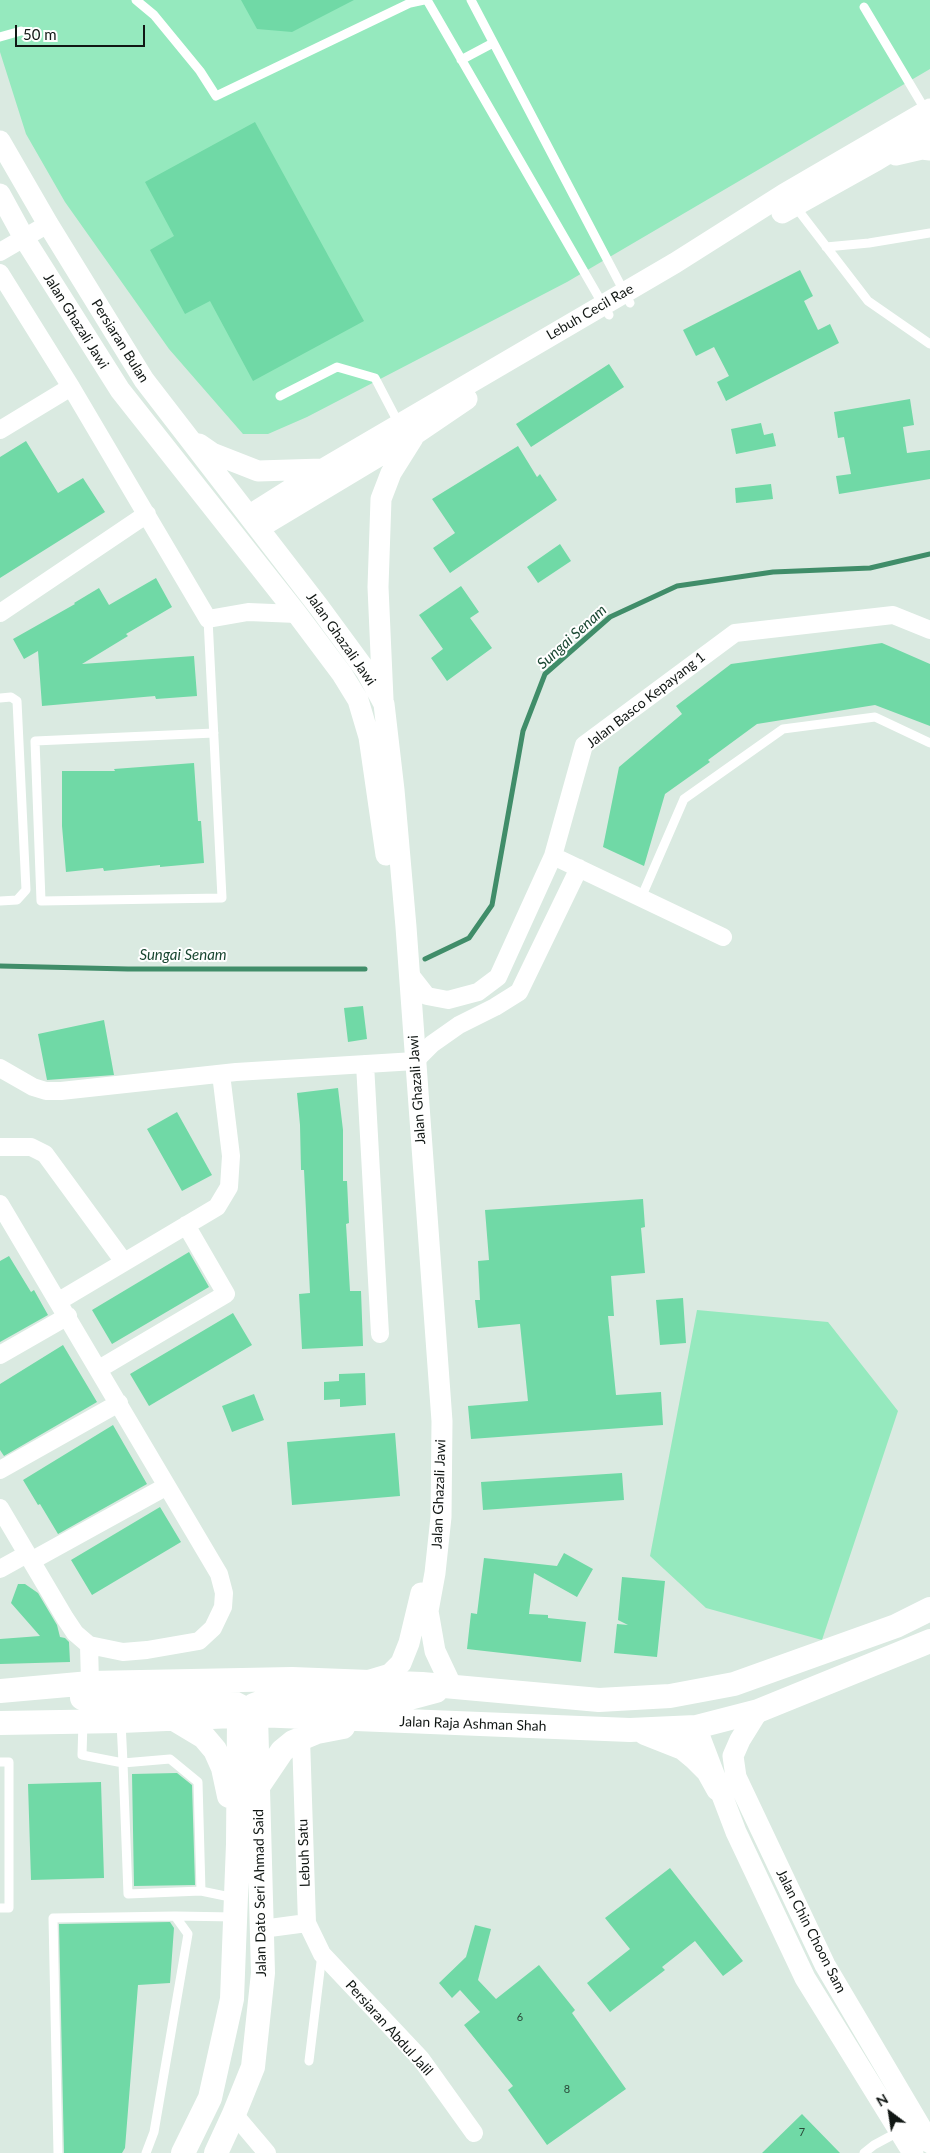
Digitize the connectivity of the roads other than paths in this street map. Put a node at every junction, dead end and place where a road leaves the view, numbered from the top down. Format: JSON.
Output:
{"nodes":[{"id":1,"x":136,"y":0,"type":"edge"},
{"id":2,"x":426,"y":0,"type":"edge"},
{"id":3,"x":470,"y":0,"type":"edge"},
{"id":4,"x":864,"y":7,"type":"dead end"},
{"id":5,"x":21,"y":31,"type":"dead end"},
{"id":6,"x":0,"y":37,"type":"edge"},
{"id":7,"x":493,"y":43,"type":"junction"},
{"id":8,"x":461,"y":60,"type":"junction"},
{"id":9,"x":929,"y":117,"type":"edge"},
{"id":10,"x":0,"y":141,"type":"edge"},
{"id":11,"x":930,"y":150,"type":"edge"},
{"id":12,"x":877,"y":151,"type":"junction"},
{"id":13,"x":0,"y":194,"type":"edge"},
{"id":14,"x":794,"y":206,"type":"junction"},
{"id":15,"x":48,"y":224,"type":"junction"},
{"id":16,"x":930,"y":232,"type":"edge"},
{"id":17,"x":24,"y":238,"type":"junction"},
{"id":18,"x":826,"y":247,"type":"junction"},
{"id":19,"x":0,"y":252,"type":"edge"},
{"id":20,"x":0,"y":273,"type":"edge"},
{"id":21,"x":628,"y":297,"type":"junction"},
{"id":22,"x":606,"y":310,"type":"junction"},
{"id":23,"x":930,"y":344,"type":"edge"},
{"id":24,"x":71,"y":387,"type":"junction"},
{"id":25,"x":280,"y":396,"type":"dead end"},
{"id":26,"x":407,"y":429,"type":"junction"},
{"id":27,"x":0,"y":430,"type":"edge"},
{"id":28,"x":191,"y":438,"type":"junction"},
{"id":29,"x":177,"y":461,"type":"junction"},
{"id":30,"x":323,"y":469,"type":"junction"},
{"id":31,"x":147,"y":514,"type":"junction"},
{"id":32,"x":253,"y":523,"type":"junction"},
{"id":33,"x":0,"y":613,"type":"edge"},
{"id":34,"x":296,"y":614,"type":"junction"},
{"id":35,"x":208,"y":619,"type":"junction"},
{"id":36,"x":930,"y":630,"type":"edge"},
{"id":37,"x":0,"y":698,"type":"edge"},
{"id":38,"x":358,"y":702,"type":"junction"},
{"id":39,"x":384,"y":704,"type":"junction"},
{"id":40,"x":214,"y":733,"type":"junction"},
{"id":41,"x":930,"y":743,"type":"edge"},
{"id":42,"x":554,"y":856,"type":"junction"},
{"id":43,"x":579,"y":868,"type":"junction"},
{"id":44,"x":641,"y":898,"type":"junction"},
{"id":45,"x":0,"y":901,"type":"edge"},
{"id":46,"x":723,"y":937,"type":"dead end"},
{"id":47,"x":409,"y":973,"type":"junction"},
{"id":48,"x":409,"y":1061,"type":"junction"},
{"id":49,"x":365,"y":1064,"type":"junction"},
{"id":50,"x":0,"y":1068,"type":"edge"},
{"id":51,"x":221,"y":1074,"type":"junction"},
{"id":52,"x":0,"y":1147,"type":"edge"},
{"id":53,"x":0,"y":1204,"type":"edge"},
{"id":54,"x":186,"y":1226,"type":"junction"},
{"id":55,"x":6,"y":1227,"type":"edge"},
{"id":56,"x":124,"y":1262,"type":"junction"},
{"id":57,"x":63,"y":1309,"type":"junction"},
{"id":58,"x":380,"y":1334,"type":"dead end"},
{"id":59,"x":0,"y":1355,"type":"edge"},
{"id":60,"x":98,"y":1369,"type":"junction"},
{"id":61,"x":118,"y":1403,"type":"junction"},
{"id":62,"x":0,"y":1470,"type":"edge"},
{"id":63,"x":167,"y":1486,"type":"junction"},
{"id":64,"x":0,"y":1508,"type":"edge"},
{"id":65,"x":29,"y":1557,"type":"junction"},
{"id":66,"x":0,"y":1569,"type":"edge"},
{"id":67,"x":930,"y":1609,"type":"edge"},
{"id":68,"x":930,"y":1641,"type":"edge"},
{"id":69,"x":89,"y":1646,"type":"junction"},
{"id":70,"x":816,"y":1654,"type":"junction"},
{"id":71,"x":370,"y":1680,"type":"junction"},
{"id":72,"x":90,"y":1683,"type":"junction"},
{"id":73,"x":452,"y":1687,"type":"junction"},
{"id":74,"x":0,"y":1692,"type":"edge"},
{"id":75,"x":758,"y":1711,"type":"junction"},
{"id":76,"x":247,"y":1713,"type":"junction"},
{"id":77,"x":174,"y":1719,"type":"junction"},
{"id":78,"x":82,"y":1721,"type":"junction"},
{"id":79,"x":121,"y":1721,"type":"junction"},
{"id":80,"x":374,"y":1721,"type":"junction"},
{"id":81,"x":0,"y":1722,"type":"edge"},
{"id":82,"x":696,"y":1727,"type":"junction"},
{"id":83,"x":630,"y":1730,"type":"junction"},
{"id":84,"x":301,"y":1738,"type":"junction"},
{"id":85,"x":0,"y":1762,"type":"edge"},
{"id":86,"x":123,"y":1763,"type":"junction"},
{"id":87,"x":258,"y":1788,"type":"junction"},
{"id":88,"x":718,"y":1789,"type":"junction"},
{"id":89,"x":238,"y":1844,"type":"junction"},
{"id":90,"x":202,"y":1891,"type":"junction"},
{"id":91,"x":236,"y":1907,"type":"junction"},
{"id":92,"x":0,"y":1908,"type":"edge"},
{"id":93,"x":175,"y":1916,"type":"junction"},
{"id":94,"x":306,"y":1923,"type":"junction"},
{"id":95,"x":262,"y":1929,"type":"junction"},
{"id":96,"x":322,"y":1954,"type":"junction"},
{"id":97,"x":825,"y":1966,"type":"junction"},
{"id":98,"x":806,"y":1978,"type":"junction"},
{"id":99,"x":309,"y":2062,"type":"dead end"},
{"id":100,"x":234,"y":2114,"type":"junction"},
{"id":101,"x":912,"y":2126,"type":"junction"},
{"id":102,"x":474,"y":2133,"type":"dead end"},
{"id":103,"x":930,"y":2143,"type":"edge"},
{"id":104,"x":874,"y":2145,"type":"junction"},
{"id":105,"x":58,"y":2153,"type":"edge"},
{"id":106,"x":146,"y":2153,"type":"edge"},
{"id":107,"x":184,"y":2153,"type":"edge"},
{"id":108,"x":216,"y":2153,"type":"edge"},
{"id":109,"x":267,"y":2153,"type":"edge"},
{"id":110,"x":864,"y":2153,"type":"edge"},
{"id":111,"x":879,"y":2153,"type":"edge"},
{"id":112,"x":912,"y":2153,"type":"edge"}],
"edges":[{"from":1,"to":2,"type":"lane"},
{"from":2,"to":8,"type":"lane"},
{"from":3,"to":7,"type":"lane"},
{"from":4,"to":9,"type":"lane"},
{"from":5,"to":6,"type":"lane"},
{"from":7,"to":8,"type":"lane"},
{"from":7,"to":21,"type":"lane"},
{"from":8,"to":22,"type":"lane"},
{"from":9,"to":12,"type":"street","name":"Lebuh Cecil Rae"},
{"from":10,"to":15,"type":"street","name":"Persiaran Bulan"},
{"from":11,"to":12,"type":"street"},
{"from":12,"to":14,"type":"street","name":"Lebuh Cecil Rae"},
{"from":12,"to":21,"type":"street","name":"Lebuh Cecil Rae"},
{"from":13,"to":17,"type":"street","name":"Jalan Ghazali Jawi"},
{"from":14,"to":18,"type":"lane"},
{"from":14,"to":21,"type":"street","name":"Lebuh Cecil Rae"},
{"from":15,"to":17,"type":"street"},
{"from":15,"to":28,"type":"street","name":"Persiaran Bulan"},
{"from":16,"to":18,"type":"lane"},
{"from":17,"to":19,"type":"street"},
{"from":17,"to":29,"type":"street","name":"Jalan Ghazali Jawi"},
{"from":18,"to":23,"type":"lane"},
{"from":20,"to":24,"type":"street"},
{"from":21,"to":22,"type":"street","name":"Lebuh Cecil Rae"},
{"from":22,"to":26,"type":"street","name":"Lebuh Cecil Rae"},
{"from":22,"to":26,"type":"street","name":"Lebuh Cecil Rae"},
{"from":24,"to":27,"type":"street"},
{"from":24,"to":31,"type":"street"},
{"from":25,"to":26,"type":"lane"},
{"from":26,"to":30,"type":"street","name":"Lebuh Cecil Rae"},
{"from":26,"to":32,"type":"street","name":"Lebuh Cecil Rae"},
{"from":26,"to":39,"type":"street"},
{"from":28,"to":30,"type":"street"},
{"from":28,"to":32,"type":"street","name":"Persiaran Bulan"},
{"from":29,"to":32,"type":"street"},
{"from":29,"to":34,"type":"street","name":"Jalan Ghazali Jawi"},
{"from":30,"to":32,"type":"street","name":"Lebuh Cecil Rae"},
{"from":31,"to":33,"type":"street"},
{"from":31,"to":35,"type":"street"},
{"from":32,"to":38,"type":"street"},
{"from":32,"to":39,"type":"street","name":"Jalan Ghazali Jawi"},
{"from":34,"to":35,"type":"street"},
{"from":34,"to":38,"type":"street","name":"Jalan Ghazali Jawi"},
{"from":35,"to":40,"type":"lane"},
{"from":36,"to":42,"type":"street","name":"Jalan Basco Kepayang 1"},
{"from":37,"to":45,"type":"lane"},
{"from":38,"to":48,"type":"street","name":"Jalan Ghazali Jawi"},
{"from":39,"to":47,"type":"street","name":"Jalan Ghazali Jawi"},
{"from":40,"to":40,"type":"lane"},
{"from":41,"to":44,"type":"lane"},
{"from":42,"to":43,"type":"street"},
{"from":42,"to":47,"type":"street","name":"Jalan Basco Kepayang 1"},
{"from":43,"to":44,"type":"street"},
{"from":43,"to":48,"type":"street"},
{"from":44,"to":46,"type":"street"},
{"from":47,"to":48,"type":"street","name":"Jalan Ghazali Jawi"},
{"from":48,"to":49,"type":"street"},
{"from":48,"to":71,"type":"street"},
{"from":48,"to":73,"type":"street","name":"Jalan Ghazali Jawi"},
{"from":49,"to":51,"type":"street"},
{"from":49,"to":58,"type":"street"},
{"from":50,"to":51,"type":"street"},
{"from":51,"to":54,"type":"street"},
{"from":52,"to":56,"type":"street"},
{"from":53,"to":55,"type":"street"},
{"from":54,"to":56,"type":"street"},
{"from":54,"to":60,"type":"street"},
{"from":55,"to":57,"type":"street"},
{"from":56,"to":57,"type":"street"},
{"from":57,"to":59,"type":"street"},
{"from":57,"to":60,"type":"street"},
{"from":60,"to":61,"type":"street"},
{"from":61,"to":62,"type":"street"},
{"from":61,"to":63,"type":"street"},
{"from":63,"to":65,"type":"street"},
{"from":63,"to":69,"type":"street"},
{"from":64,"to":65,"type":"street"},
{"from":65,"to":66,"type":"street"},
{"from":65,"to":69,"type":"street"},
{"from":67,"to":70,"type":"main road"},
{"from":68,"to":75,"type":"main road","name":"Jalan Raja Ashman Shah"},
{"from":69,"to":72,"type":"street"},
{"from":70,"to":73,"type":"main road"},
{"from":70,"to":82,"type":"main road"},
{"from":71,"to":72,"type":"main road"},
{"from":71,"to":73,"type":"main road"},
{"from":72,"to":74,"type":"main road"},
{"from":73,"to":76,"type":"main road"},
{"from":74,"to":76,"type":"main road"},
{"from":75,"to":82,"type":"main road","name":"Jalan Raja Ashman Shah"},
{"from":75,"to":97,"type":"street","name":"Jalan Chin Choon Sam"},
{"from":76,"to":77,"type":"main road","name":"Jalan Raja Ashman Shah"},
{"from":76,"to":80,"type":"main road","name":"Jalan Raja Ashman Shah"},
{"from":76,"to":87,"type":"main road","name":"Jalan Dato Seri Ahmad Said"},
{"from":76,"to":89,"type":"main road","name":"Jalan Dato Seri Ahmad Said"},
{"from":77,"to":79,"type":"main road","name":"Jalan Raja Ashman Shah"},
{"from":77,"to":89,"type":"main road"},
{"from":78,"to":79,"type":"main road","name":"Jalan Raja Ashman Shah"},
{"from":78,"to":81,"type":"main road","name":"Jalan Raja Ashman Shah"},
{"from":78,"to":86,"type":"lane"},
{"from":79,"to":86,"type":"lane"},
{"from":80,"to":83,"type":"main road","name":"Jalan Raja Ashman Shah"},
{"from":80,"to":84,"type":"main road"},
{"from":82,"to":83,"type":"main road","name":"Jalan Raja Ashman Shah"},
{"from":82,"to":88,"type":"street","name":"Jalan Chin Choon Sam"},
{"from":83,"to":88,"type":"main road"},
{"from":84,"to":87,"type":"main road"},
{"from":84,"to":94,"type":"street","name":"Lebuh Satu"},
{"from":85,"to":92,"type":"lane"},
{"from":86,"to":90,"type":"lane"},
{"from":86,"to":90,"type":"lane"},
{"from":87,"to":95,"type":"main road","name":"Jalan Dato Seri Ahmad Said"},
{"from":88,"to":98,"type":"street","name":"Jalan Chin Choon Sam"},
{"from":89,"to":91,"type":"main road","name":"Jalan Dato Seri Ahmad Said"},
{"from":90,"to":91,"type":"lane"},
{"from":91,"to":93,"type":"lane"},
{"from":91,"to":107,"type":"main road","name":"Jalan Dato Seri Ahmad Said"},
{"from":93,"to":105,"type":"lane"},
{"from":93,"to":106,"type":"lane"},
{"from":94,"to":95,"type":"street"},
{"from":94,"to":96,"type":"street","name":"Persiaran Abdul Jalil"},
{"from":95,"to":100,"type":"main road","name":"Jalan Dato Seri Ahmad Said"},
{"from":96,"to":99,"type":"lane"},
{"from":96,"to":102,"type":"street","name":"Persiaran Abdul Jalil"},
{"from":97,"to":98,"type":"street"},
{"from":97,"to":101,"type":"street","name":"Jalan Chin Choon Sam"},
{"from":98,"to":101,"type":"street","name":"Jalan Chin Choon Sam"},
{"from":100,"to":108,"type":"main road","name":"Jalan Dato Seri Ahmad Said"},
{"from":100,"to":109,"type":"street"},
{"from":101,"to":103,"type":"street","name":"Jalan Chin Choon Sam"},
{"from":101,"to":104,"type":"lane"},
{"from":101,"to":112,"type":"street","name":"Jalan Chin Choon Sam"},
{"from":104,"to":110,"type":"lane"},
{"from":104,"to":111,"type":"lane"}]}
